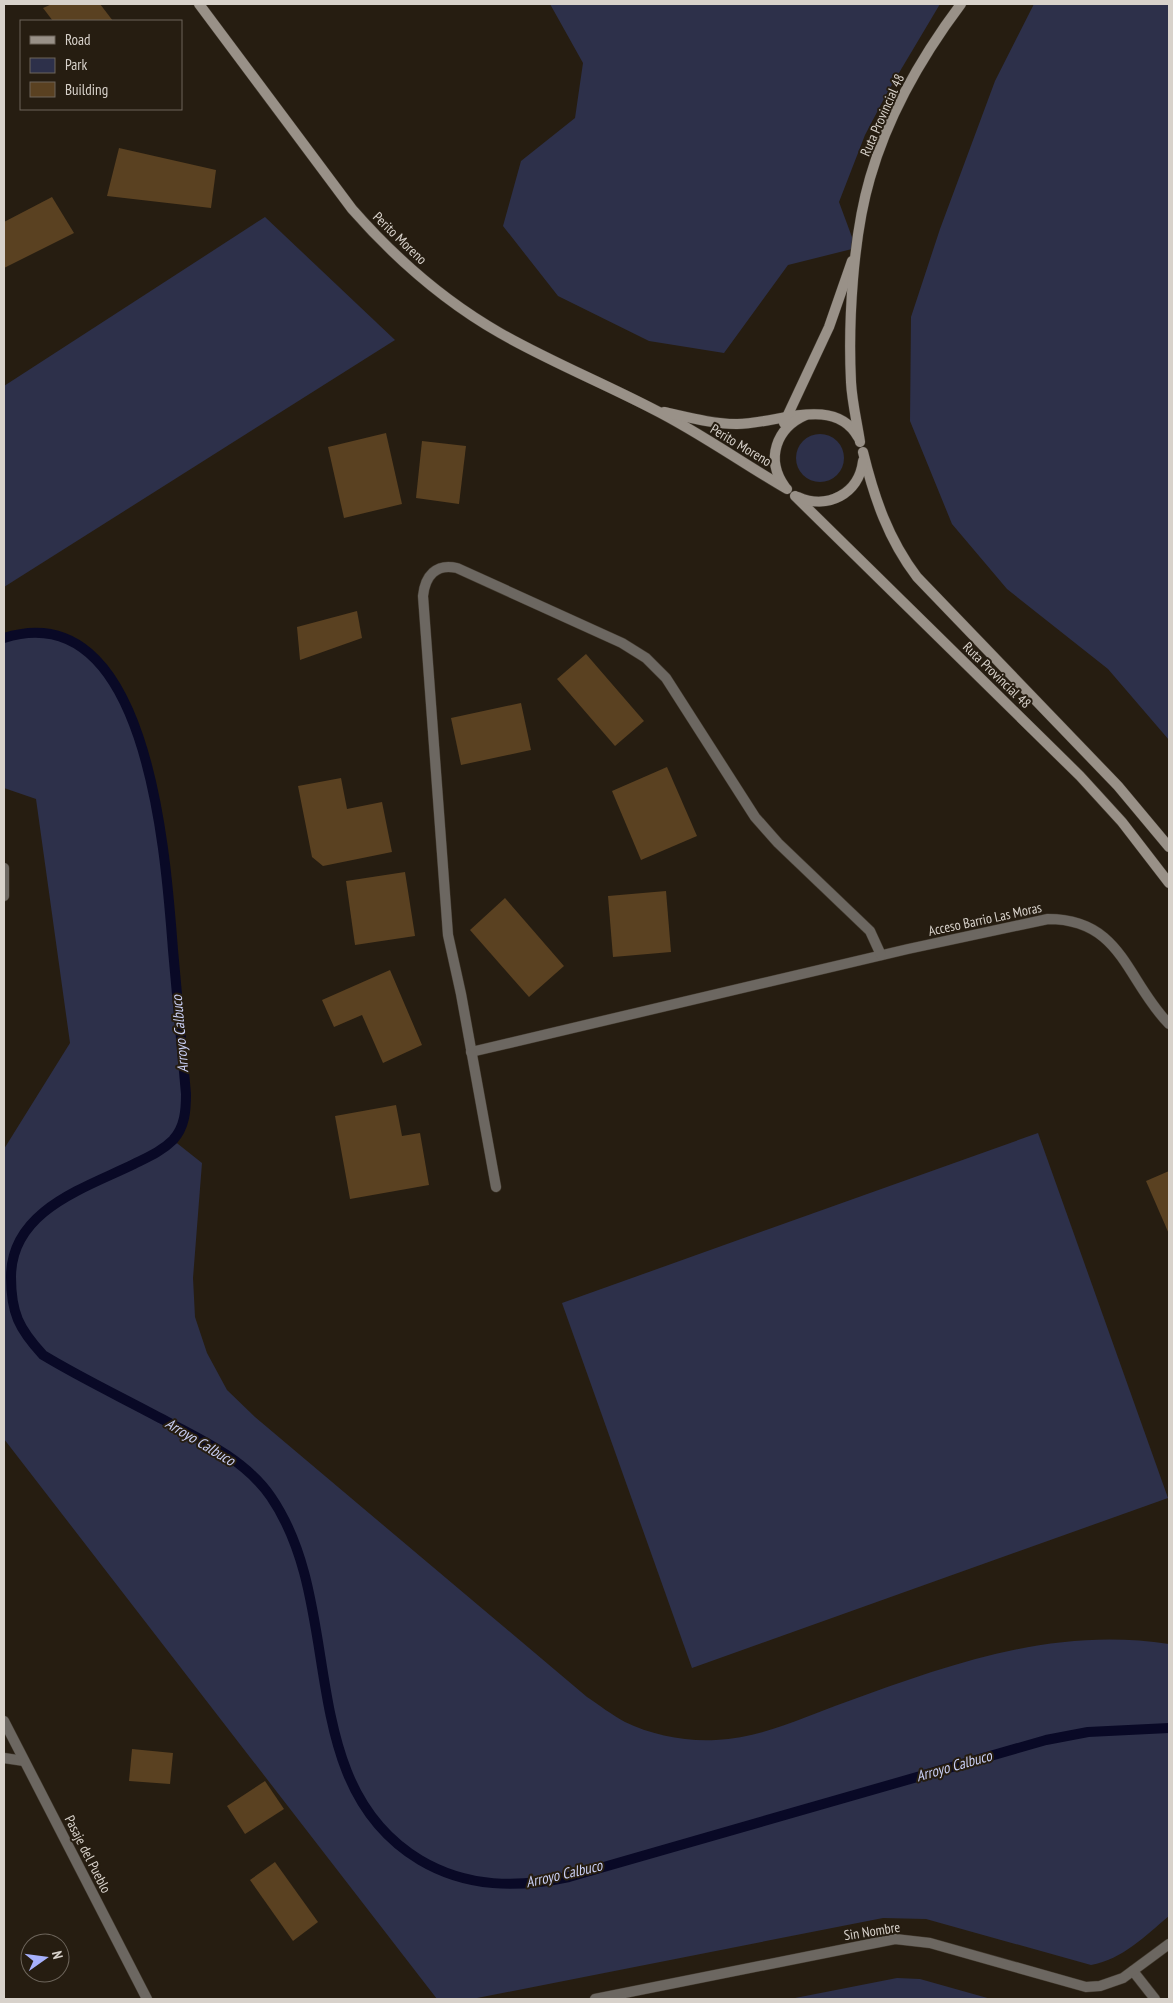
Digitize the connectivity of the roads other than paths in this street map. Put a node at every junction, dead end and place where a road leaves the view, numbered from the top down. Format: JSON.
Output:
{"nodes":[{"id":1,"x":199,"y":4,"type":"edge"},
{"id":2,"x":961,"y":4,"type":"edge"},
{"id":3,"x":856,"y":248,"type":"junction"},
{"id":4,"x":655,"y":410,"type":"junction"},
{"id":5,"x":806,"y":415,"type":"junction"},
{"id":6,"x":786,"y":418,"type":"junction"},
{"id":7,"x":776,"y":446,"type":"junction"},
{"id":8,"x":862,"y":447,"type":"junction"},
{"id":9,"x":787,"y":489,"type":"junction"},
{"id":10,"x":795,"y":496,"type":"junction"},
{"id":11,"x":1169,"y":847,"type":"edge"},
{"id":12,"x":4,"y":868,"type":"edge"},
{"id":13,"x":1169,"y":883,"type":"edge"},
{"id":14,"x":4,"y":896,"type":"edge"},
{"id":15,"x":881,"y":955,"type":"junction"},
{"id":16,"x":1169,"y":1024,"type":"edge"},
{"id":17,"x":471,"y":1052,"type":"junction"},
{"id":18,"x":496,"y":1187,"type":"dead end"},
{"id":19,"x":4,"y":1722,"type":"edge"},
{"id":20,"x":4,"y":1758,"type":"edge"},
{"id":21,"x":24,"y":1761,"type":"junction"},
{"id":22,"x":1169,"y":1944,"type":"edge"},
{"id":23,"x":1133,"y":1971,"type":"junction"},
{"id":24,"x":147,"y":1999,"type":"edge"},
{"id":25,"x":596,"y":1999,"type":"edge"},
{"id":26,"x":1155,"y":1999,"type":"edge"}],
"edges":[{"from":1,"to":4,"type":"main road","name":"Perito Moreno"},
{"from":2,"to":3,"type":"main road","name":"Ruta Provincial 48"},
{"from":3,"to":6,"type":"main road","name":"Ruta Provincial 48"},
{"from":3,"to":8,"type":"main road","name":"Ruta Provincial 48"},
{"from":4,"to":6,"type":"main road","name":"Perito Moreno"},
{"from":4,"to":9,"type":"main road","name":"Perito Moreno"},
{"from":5,"to":6,"type":"main road","name":"Perito Moreno"},
{"from":5,"to":7,"type":"main road"},
{"from":5,"to":8,"type":"main road","name":"Ruta Provincial 48"},
{"from":6,"to":7,"type":"main road","name":"Ruta Provincial 48"},
{"from":7,"to":9,"type":"main road","name":"Ruta Provincial 48"},
{"from":8,"to":10,"type":"main road","name":"Ruta Provincial 48"},
{"from":8,"to":11,"type":"main road","name":"Ruta Provincial 48"},
{"from":9,"to":10,"type":"main road","name":"Ruta Provincial 48"},
{"from":10,"to":13,"type":"main road","name":"Ruta Provincial 48"},
{"from":12,"to":14,"type":"street"},
{"from":15,"to":16,"type":"street","name":"Acceso Barrio Las Moras"},
{"from":15,"to":17,"type":"street","name":"Acceso Barrio Las Moras"},
{"from":15,"to":17,"type":"street"},
{"from":17,"to":18,"type":"street"},
{"from":19,"to":21,"type":"street","name":"Pasaje del Pueblo"},
{"from":20,"to":21,"type":"street"},
{"from":21,"to":24,"type":"street","name":"Pasaje del Pueblo"},
{"from":22,"to":23,"type":"street","name":"Sin Nombre"},
{"from":23,"to":25,"type":"street","name":"Sin Nombre"},
{"from":23,"to":26,"type":"street"}]}
